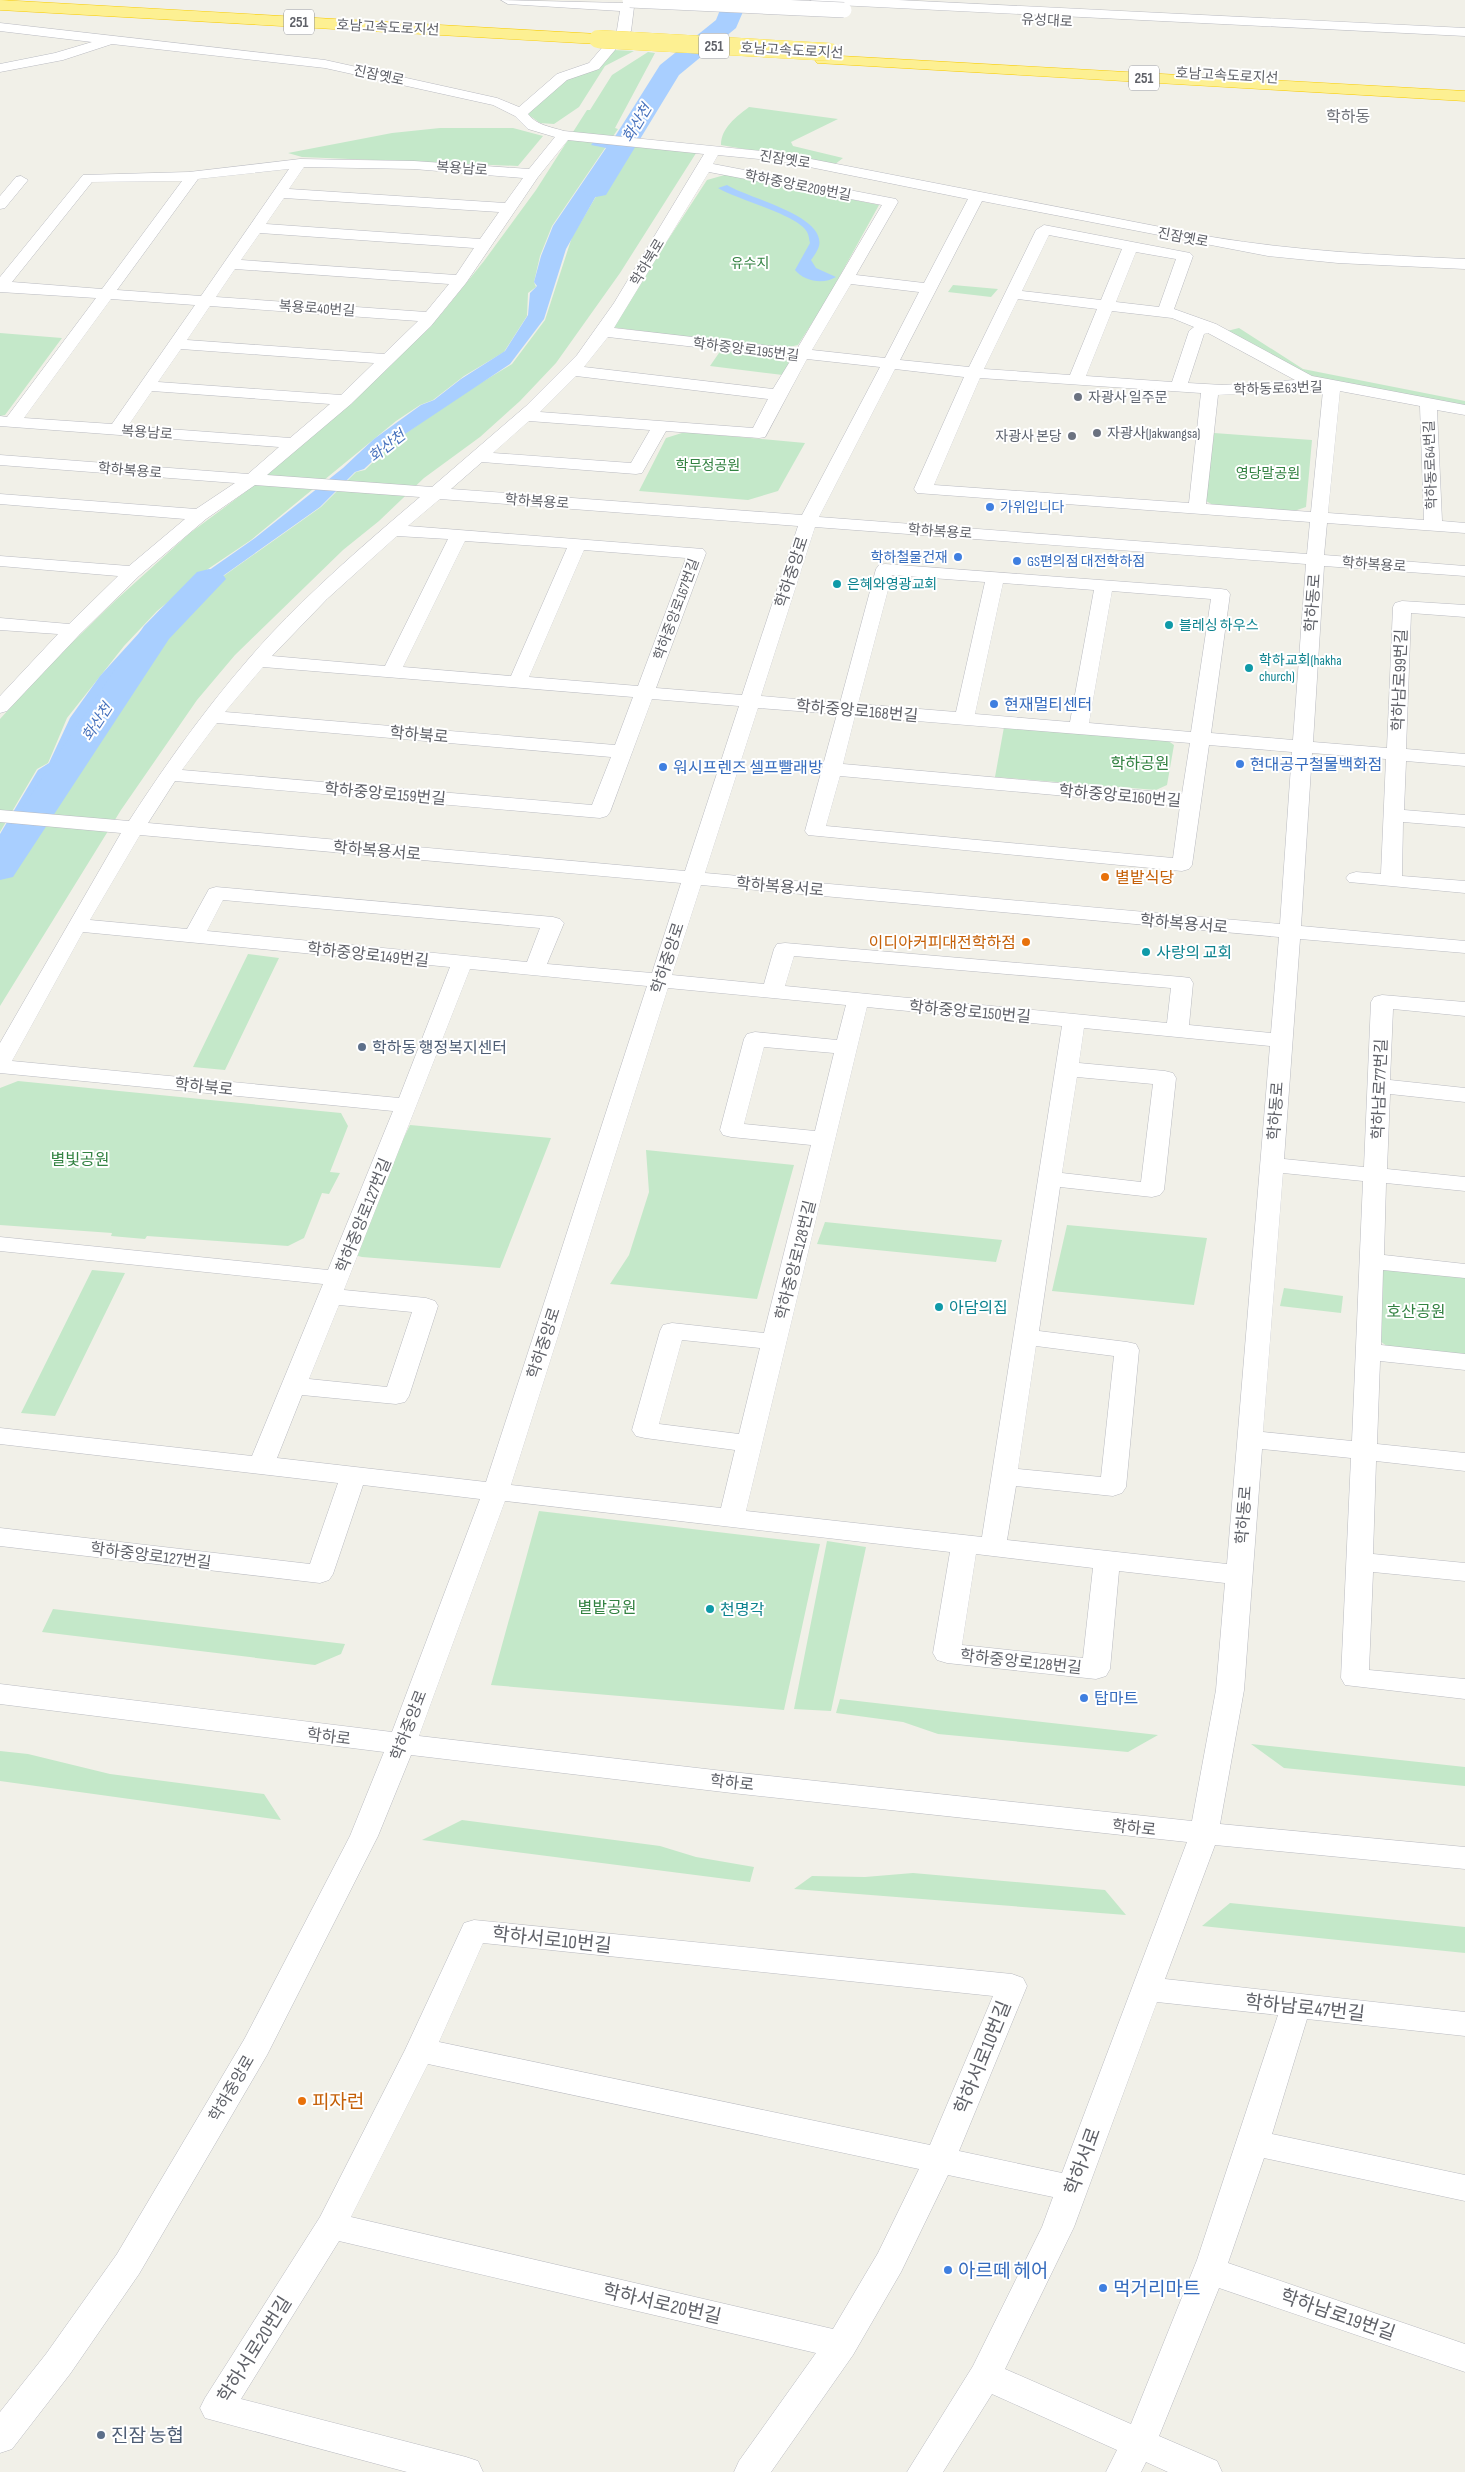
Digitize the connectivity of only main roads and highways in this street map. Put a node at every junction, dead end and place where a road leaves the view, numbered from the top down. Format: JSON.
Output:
{"nodes":[{"id":1,"x":0,"y":5,"type":"edge"},
{"id":2,"x":0,"y":12,"type":"edge"},
{"id":3,"x":595,"y":43,"type":"junction"},
{"id":4,"x":827,"y":56,"type":"junction"},
{"id":5,"x":1465,"y":88,"type":"edge"},
{"id":6,"x":1465,"y":96,"type":"edge"}],
"edges":[{"from":1,"to":3,"type":"highway","name":"호남고속도로지선","number":"251"},
{"from":2,"to":3,"type":"highway","name":"호남고속도로지선","number":"251"},
{"from":3,"to":4,"type":"highway","name":"호남고속도로지선","number":"251"},
{"from":4,"to":5,"type":"highway","name":"호남고속도로지선","number":"251"},
{"from":4,"to":6,"type":"highway","name":"호남고속도로지선","number":"251"}]}
